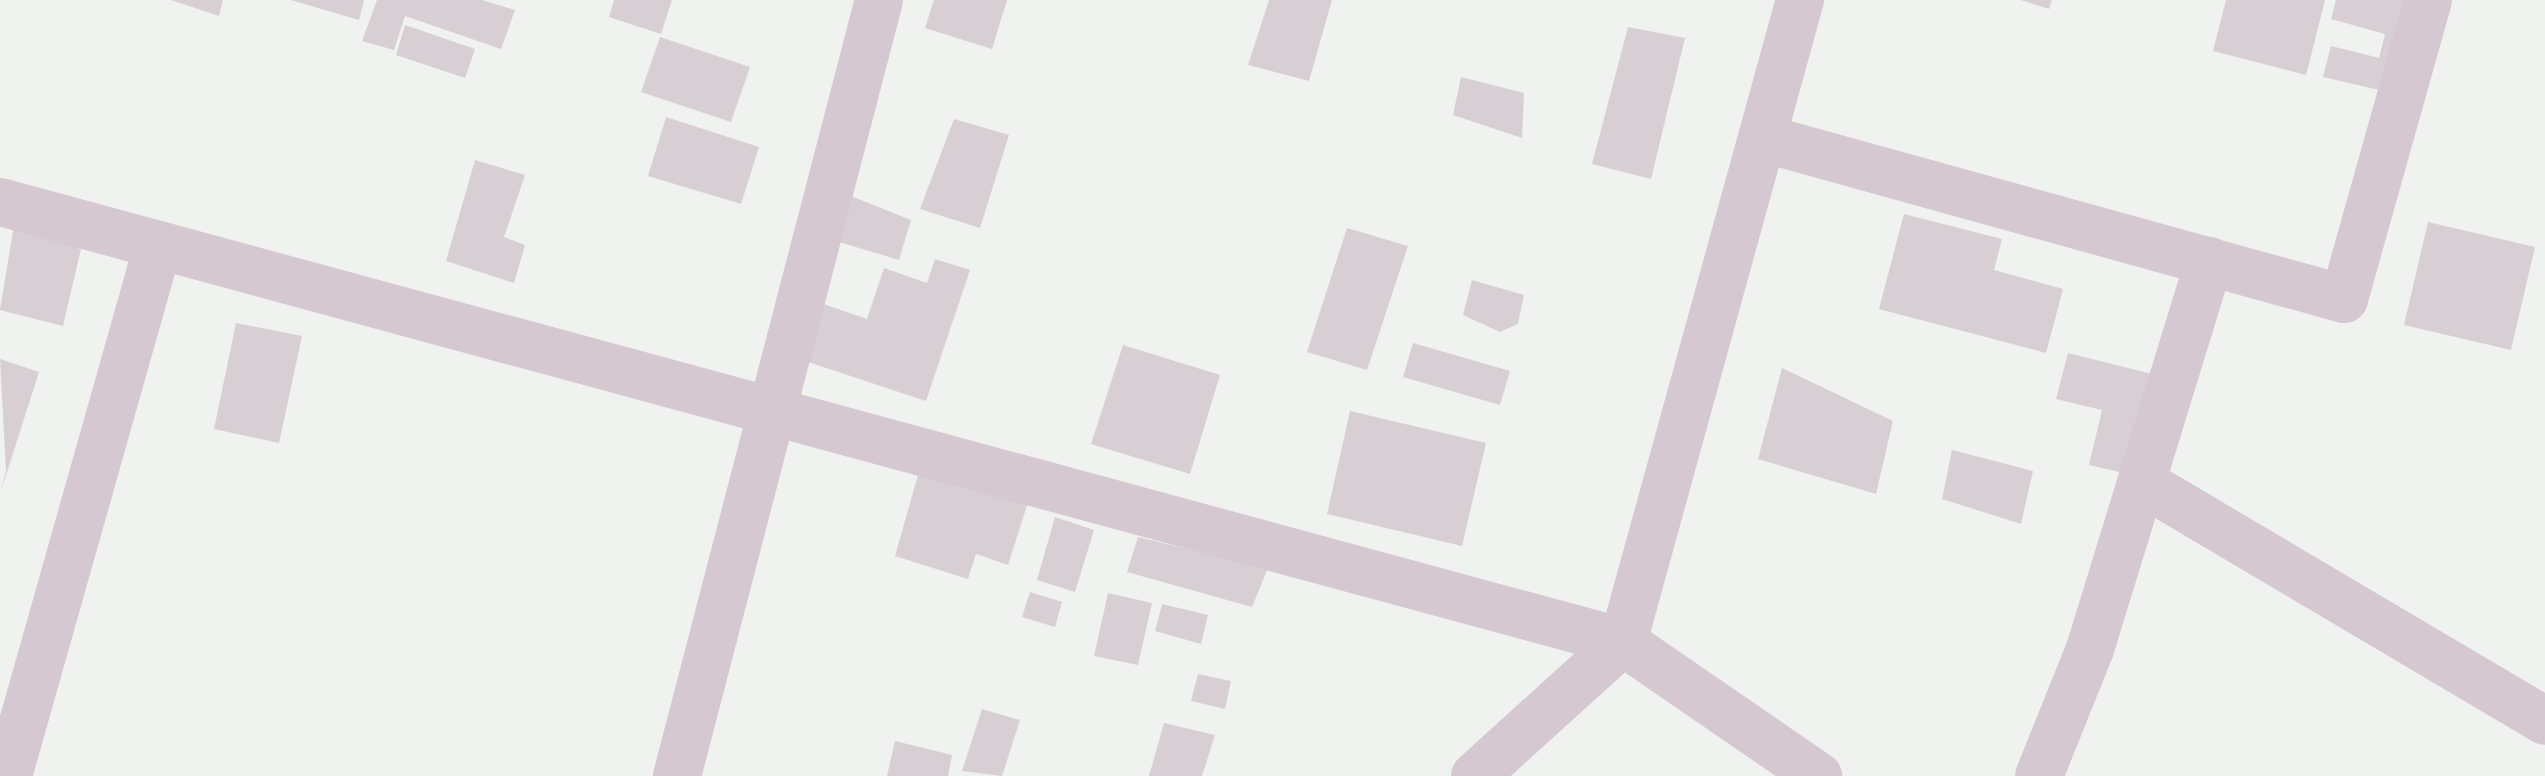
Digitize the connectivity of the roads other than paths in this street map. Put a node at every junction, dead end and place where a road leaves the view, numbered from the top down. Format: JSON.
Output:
{"nodes":[{"id":1,"x":878,"y":0,"type":"edge"},
{"id":2,"x":1800,"y":0,"type":"edge"},
{"id":3,"x":2428,"y":0,"type":"edge"},
{"id":4,"x":1762,"y":138,"type":"junction"},
{"id":5,"x":0,"y":202,"type":"edge"},
{"id":6,"x":157,"y":249,"type":"junction"},
{"id":7,"x":2209,"y":261,"type":"junction"},
{"id":8,"x":768,"y":406,"type":"junction"},
{"id":9,"x":2142,"y":483,"type":"junction"},
{"id":10,"x":1623,"y":642,"type":"junction"},
{"id":11,"x":2545,"y":721,"type":"edge"},
{"id":12,"x":8,"y":776,"type":"edge"},
{"id":13,"x":677,"y":776,"type":"edge"},
{"id":14,"x":1474,"y":776,"type":"edge"},
{"id":15,"x":1818,"y":776,"type":"edge"},
{"id":16,"x":2040,"y":776,"type":"edge"}],
"edges":[{"from":1,"to":8,"type":"street"},
{"from":2,"to":4,"type":"street"},
{"from":3,"to":7,"type":"street"},
{"from":4,"to":7,"type":"street"},
{"from":4,"to":10,"type":"street"},
{"from":5,"to":6,"type":"street"},
{"from":6,"to":8,"type":"street"},
{"from":6,"to":12,"type":"street"},
{"from":7,"to":9,"type":"street"},
{"from":8,"to":10,"type":"street"},
{"from":8,"to":13,"type":"street"},
{"from":9,"to":11,"type":"street"},
{"from":9,"to":16,"type":"street"},
{"from":10,"to":14,"type":"street"},
{"from":10,"to":15,"type":"street"}]}
